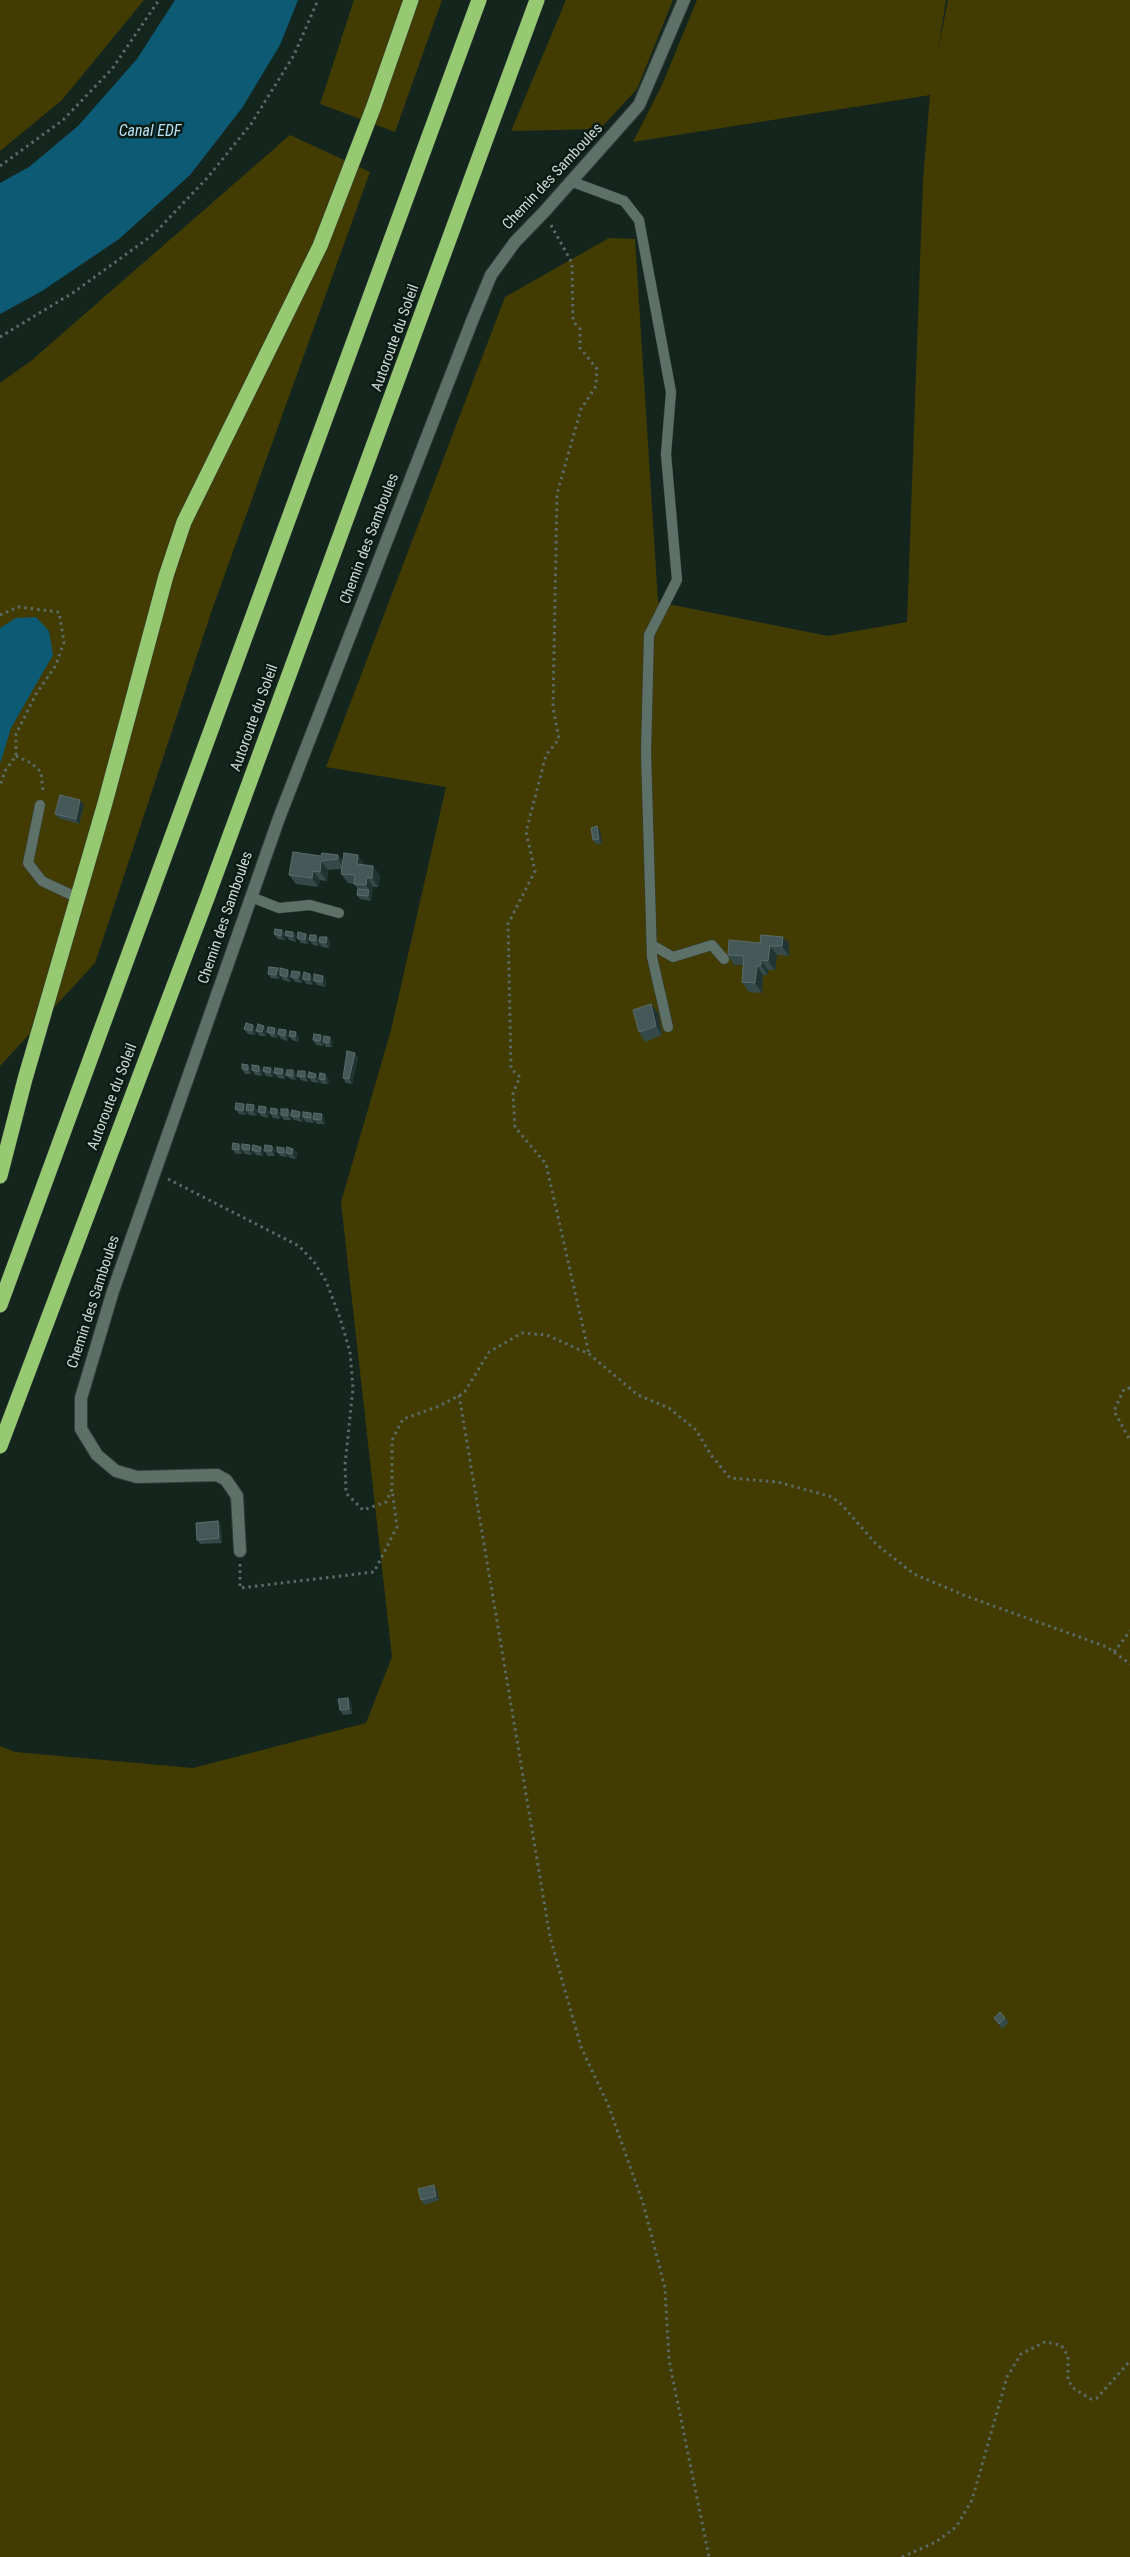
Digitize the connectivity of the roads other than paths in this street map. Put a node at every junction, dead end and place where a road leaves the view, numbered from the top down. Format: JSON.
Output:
{"nodes":[{"id":1,"x":411,"y":0,"type":"edge"},
{"id":2,"x":479,"y":0,"type":"edge"},
{"id":3,"x":537,"y":0,"type":"edge"},
{"id":4,"x":684,"y":0,"type":"edge"},
{"id":5,"x":570,"y":181,"type":"junction"},
{"id":6,"x":40,"y":805,"type":"road end"},
{"id":7,"x":78,"y":898,"type":"junction"},
{"id":8,"x":251,"y":898,"type":"junction"},
{"id":9,"x":339,"y":913,"type":"dead end"},
{"id":10,"x":652,"y":945,"type":"junction"},
{"id":11,"x":724,"y":959,"type":"dead end"},
{"id":12,"x":668,"y":1027,"type":"dead end"},
{"id":13,"x":0,"y":1176,"type":"edge"},
{"id":14,"x":0,"y":1305,"type":"edge"},
{"id":15,"x":0,"y":1446,"type":"edge"},
{"id":16,"x":240,"y":1551,"type":"road end"}],
"edges":[{"from":1,"to":7,"type":"highway"},
{"from":2,"to":14,"type":"highway"},
{"from":3,"to":15,"type":"highway","name":"Autoroute du Soleil"},
{"from":4,"to":5,"type":"street","name":"Chemin des Samboules"},
{"from":5,"to":8,"type":"street","name":"Chemin des Samboules"},
{"from":5,"to":10,"type":"lane"},
{"from":6,"to":7,"type":"lane"},
{"from":7,"to":13,"type":"highway"},
{"from":8,"to":9,"type":"lane"},
{"from":8,"to":16,"type":"street","name":"Chemin des Samboules"},
{"from":10,"to":11,"type":"lane"},
{"from":10,"to":12,"type":"lane"}]}
